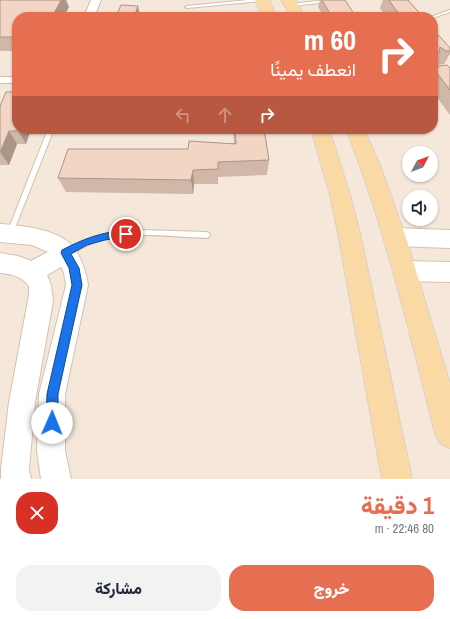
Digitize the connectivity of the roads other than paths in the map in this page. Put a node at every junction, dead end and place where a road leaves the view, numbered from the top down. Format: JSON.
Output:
{"nodes":[{"id":1,"x":96,"y":0,"type":"edge"},
{"id":2,"x":262,"y":0,"type":"edge"},
{"id":3,"x":339,"y":0,"type":"edge"},
{"id":4,"x":290,"y":2,"type":"edge"},
{"id":5,"x":187,"y":7,"type":"dead end"},
{"id":6,"x":450,"y":11,"type":"edge"},
{"id":7,"x":91,"y":12,"type":"edge"},
{"id":8,"x":268,"y":12,"type":"edge"},
{"id":9,"x":295,"y":12,"type":"edge"},
{"id":10,"x":438,"y":15,"type":"edge"},
{"id":11,"x":438,"y":71,"type":"edge"},
{"id":12,"x":0,"y":80,"type":"edge"},
{"id":13,"x":12,"y":80,"type":"edge"},
{"id":14,"x":450,"y":87,"type":"edge"},
{"id":15,"x":49,"y":134,"type":"edge"},
{"id":16,"x":322,"y":134,"type":"edge"},
{"id":17,"x":357,"y":134,"type":"edge"},
{"id":18,"x":5,"y":233,"type":"edge"},
{"id":19,"x":208,"y":235,"type":"dead end"},
{"id":20,"x":394,"y":236,"type":"junction"},
{"id":21,"x":450,"y":239,"type":"edge"},
{"id":22,"x":66,"y":253,"type":"junction"},
{"id":23,"x":0,"y":263,"type":"edge"},
{"id":24,"x":404,"y":270,"type":"junction"},
{"id":25,"x":32,"y":272,"type":"junction"},
{"id":26,"x":450,"y":272,"type":"edge"},
{"id":27,"x":450,"y":433,"type":"edge"},
{"id":28,"x":16,"y":479,"type":"edge"},
{"id":29,"x":56,"y":479,"type":"edge"},
{"id":30,"x":397,"y":479,"type":"edge"}],
"edges":[{"from":1,"to":7,"type":"street"},
{"from":2,"to":5,"type":"lane"},
{"from":2,"to":8,"type":"main road"},
{"from":3,"to":4,"type":"lane"},
{"from":4,"to":9,"type":"main road"},
{"from":6,"to":10,"type":"lane"},
{"from":11,"to":14,"type":"lane"},
{"from":12,"to":13,"type":"street"},
{"from":15,"to":18,"type":"lane"},
{"from":16,"to":30,"type":"main road"},
{"from":17,"to":20,"type":"main road"},
{"from":18,"to":22,"type":"main road"},
{"from":19,"to":22,"type":"lane"},
{"from":20,"to":21,"type":"main road"},
{"from":20,"to":24,"type":"main road"},
{"from":22,"to":25,"type":"main road"},
{"from":22,"to":29,"type":"main road"},
{"from":23,"to":25,"type":"main road"},
{"from":24,"to":26,"type":"main road"},
{"from":24,"to":27,"type":"main road"},
{"from":25,"to":28,"type":"main road"}]}
